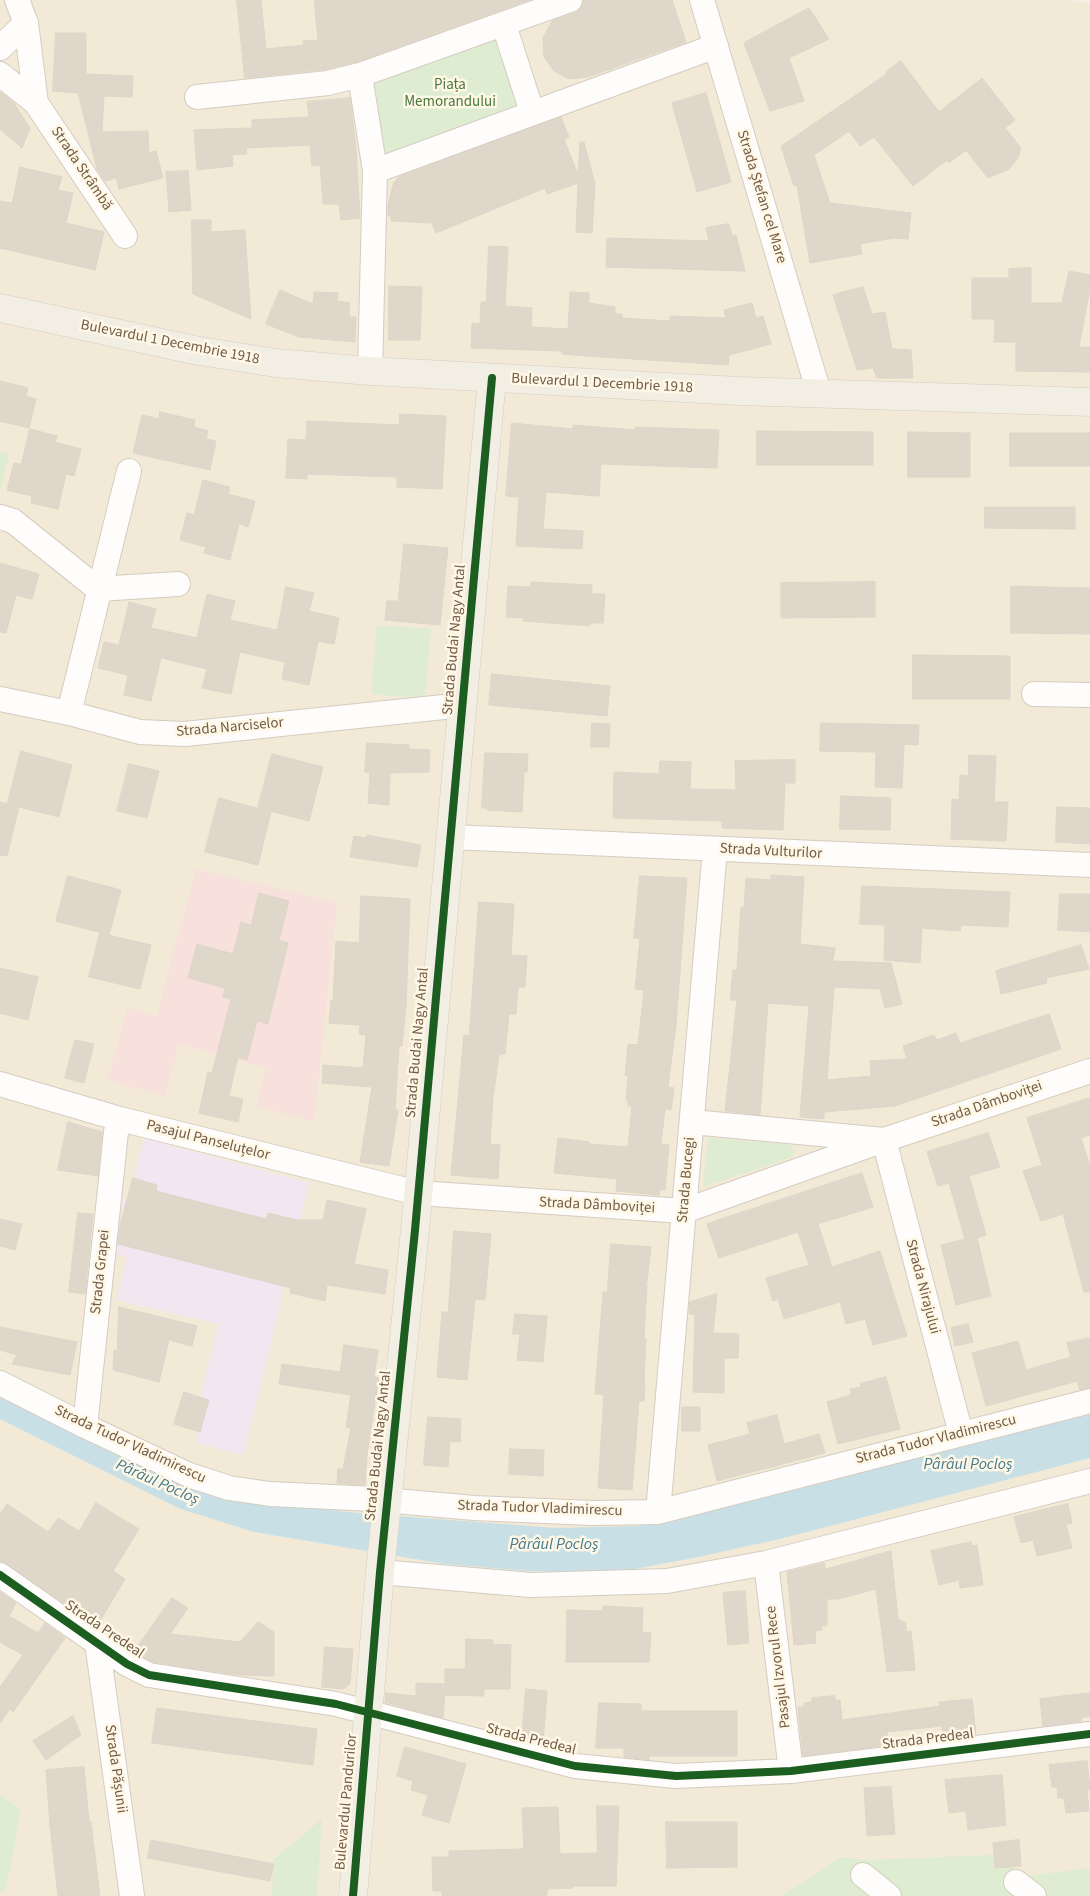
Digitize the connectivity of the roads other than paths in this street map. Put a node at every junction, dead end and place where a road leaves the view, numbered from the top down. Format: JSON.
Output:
{"nodes":[{"id":1,"x":17,"y":0,"type":"edge"},
{"id":2,"x":570,"y":0,"type":"edge"},
{"id":3,"x":702,"y":0,"type":"edge"},
{"id":4,"x":26,"y":23,"type":"junction"},
{"id":5,"x":504,"y":25,"type":"junction"},
{"id":6,"x":716,"y":46,"type":"junction"},
{"id":7,"x":0,"y":48,"type":"edge"},
{"id":8,"x":0,"y":74,"type":"edge"},
{"id":9,"x":360,"y":75,"type":"junction"},
{"id":10,"x":197,"y":97,"type":"dead end"},
{"id":11,"x":36,"y":103,"type":"junction"},
{"id":12,"x":532,"y":112,"type":"junction"},
{"id":13,"x":375,"y":171,"type":"junction"},
{"id":14,"x":125,"y":236,"type":"dead end"},
{"id":15,"x":0,"y":308,"type":"edge"},
{"id":16,"x":370,"y":371,"type":"junction"},
{"id":17,"x":492,"y":378,"type":"junction"},
{"id":18,"x":819,"y":393,"type":"junction"},
{"id":19,"x":1090,"y":402,"type":"edge"},
{"id":20,"x":129,"y":471,"type":"dead end"},
{"id":21,"x":0,"y":517,"type":"edge"},
{"id":22,"x":178,"y":584,"type":"dead end"},
{"id":23,"x":98,"y":589,"type":"junction"},
{"id":24,"x":1034,"y":694,"type":"dead end"},
{"id":25,"x":1090,"y":695,"type":"edge"},
{"id":26,"x":0,"y":699,"type":"edge"},
{"id":27,"x":463,"y":705,"type":"junction"},
{"id":28,"x":69,"y":713,"type":"junction"},
{"id":29,"x":451,"y":837,"type":"junction"},
{"id":30,"x":715,"y":849,"type":"junction"},
{"id":31,"x":1090,"y":866,"type":"edge"},
{"id":32,"x":1090,"y":1071,"type":"edge"},
{"id":33,"x":0,"y":1084,"type":"edge"},
{"id":34,"x":120,"y":1119,"type":"junction"},
{"id":35,"x":692,"y":1122,"type":"junction"},
{"id":36,"x":884,"y":1140,"type":"junction"},
{"id":37,"x":418,"y":1194,"type":"junction"},
{"id":38,"x":684,"y":1211,"type":"junction"},
{"id":39,"x":0,"y":1382,"type":"edge"},
{"id":40,"x":1090,"y":1401,"type":"edge"},
{"id":41,"x":85,"y":1426,"type":"junction"},
{"id":42,"x":961,"y":1434,"type":"junction"},
{"id":43,"x":1090,"y":1481,"type":"edge"},
{"id":44,"x":387,"y":1503,"type":"junction"},
{"id":45,"x":658,"y":1512,"type":"junction"},
{"id":46,"x":766,"y":1563,"type":"junction"},
{"id":47,"x":381,"y":1565,"type":"junction"},
{"id":48,"x":0,"y":1575,"type":"edge"},
{"id":49,"x":97,"y":1642,"type":"junction"},
{"id":50,"x":368,"y":1711,"type":"junction"},
{"id":51,"x":1090,"y":1734,"type":"edge"},
{"id":52,"x":791,"y":1771,"type":"junction"},
{"id":53,"x":863,"y":1875,"type":"dead end"},
{"id":54,"x":132,"y":1896,"type":"edge"},
{"id":55,"x":353,"y":1896,"type":"edge"},
{"id":56,"x":889,"y":1896,"type":"edge"}],
"edges":[{"from":1,"to":4,"type":"street","name":"Strada Strâmbă"},
{"from":2,"to":5,"type":"street"},
{"from":3,"to":6,"type":"street","name":"Strada Ștefan cel Mare"},
{"from":4,"to":7,"type":"street"},
{"from":4,"to":11,"type":"street","name":"Strada Strâmbă"},
{"from":5,"to":9,"type":"street"},
{"from":5,"to":12,"type":"street"},
{"from":6,"to":12,"type":"street"},
{"from":6,"to":18,"type":"street","name":"Strada Ștefan cel Mare"},
{"from":8,"to":11,"type":"street","name":"Strada Strâmbă"},
{"from":9,"to":10,"type":"street"},
{"from":9,"to":13,"type":"street"},
{"from":11,"to":14,"type":"street","name":"Strada Strâmbă"},
{"from":12,"to":13,"type":"street"},
{"from":13,"to":16,"type":"street"},
{"from":15,"to":16,"type":"main road","name":"Bulevardul 1 Decembrie 1918"},
{"from":16,"to":17,"type":"main road","name":"Bulevardul 1 Decembrie 1918"},
{"from":17,"to":18,"type":"main road","name":"Bulevardul 1 Decembrie 1918"},
{"from":17,"to":27,"type":"main road","name":"Strada Budai Nagy Antal"},
{"from":18,"to":19,"type":"main road","name":"Bulevardul 1 Decembrie 1918"},
{"from":20,"to":23,"type":"street"},
{"from":21,"to":23,"type":"street"},
{"from":22,"to":23,"type":"street"},
{"from":23,"to":28,"type":"street"},
{"from":24,"to":25,"type":"street"},
{"from":26,"to":28,"type":"street","name":"Strada Narciselor"},
{"from":27,"to":28,"type":"street","name":"Strada Narciselor"},
{"from":27,"to":29,"type":"main road","name":"Strada Budai Nagy Antal"},
{"from":29,"to":30,"type":"street","name":"Strada Vulturilor"},
{"from":29,"to":37,"type":"main road","name":"Strada Budai Nagy Antal"},
{"from":30,"to":31,"type":"street","name":"Strada Vulturilor"},
{"from":30,"to":35,"type":"street","name":"Strada Bucegi"},
{"from":32,"to":36,"type":"street","name":"Strada Dâmboviței"},
{"from":33,"to":34,"type":"street","name":"Pasajul Panseluțelor"},
{"from":34,"to":37,"type":"street","name":"Pasajul Panseluțelor"},
{"from":34,"to":41,"type":"street","name":"Strada Grapei"},
{"from":35,"to":36,"type":"street","name":"Strada Dâmboviței"},
{"from":35,"to":38,"type":"street","name":"Strada Bucegi"},
{"from":36,"to":38,"type":"street","name":"Strada Dâmboviței"},
{"from":36,"to":42,"type":"street","name":"Strada Nirajului"},
{"from":37,"to":38,"type":"street","name":"Strada Dâmboviței"},
{"from":37,"to":44,"type":"main road","name":"Strada Budai Nagy Antal"},
{"from":38,"to":45,"type":"street","name":"Strada Bucegi"},
{"from":39,"to":41,"type":"street","name":"Strada Tudor Vladimirescu"},
{"from":40,"to":42,"type":"street","name":"Strada Tudor Vladimirescu"},
{"from":41,"to":44,"type":"street","name":"Strada Tudor Vladimirescu"},
{"from":42,"to":45,"type":"street","name":"Strada Tudor Vladimirescu"},
{"from":43,"to":46,"type":"street"},
{"from":44,"to":45,"type":"street","name":"Strada Tudor Vladimirescu"},
{"from":44,"to":47,"type":"main road","name":"Strada Budai Nagy Antal"},
{"from":46,"to":47,"type":"street"},
{"from":46,"to":52,"type":"street","name":"Pasajul Izvorul Rece"},
{"from":47,"to":50,"type":"main road","name":"Strada Budai Nagy Antal"},
{"from":48,"to":49,"type":"street","name":"Strada Predeal"},
{"from":49,"to":50,"type":"street","name":"Strada Predeal"},
{"from":49,"to":54,"type":"street","name":"Strada Pășunii"},
{"from":50,"to":52,"type":"street","name":"Strada Predeal"},
{"from":50,"to":55,"type":"main road","name":"Bulevardul Pandurilor"},
{"from":51,"to":52,"type":"street","name":"Strada Predeal"},
{"from":53,"to":56,"type":"street"}]}
